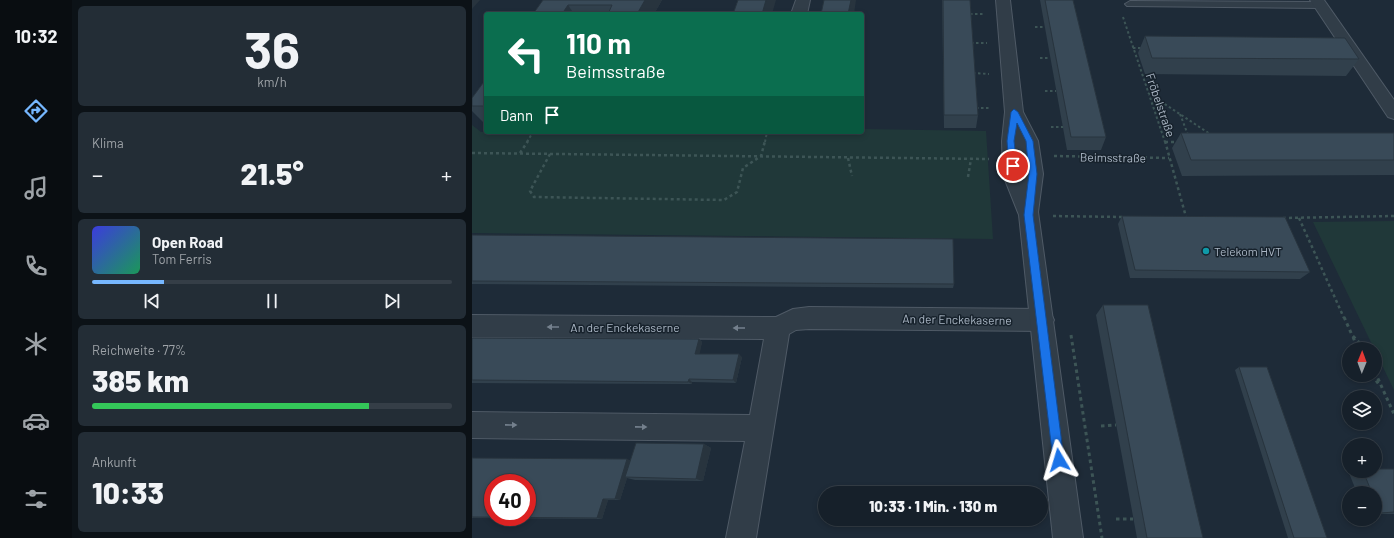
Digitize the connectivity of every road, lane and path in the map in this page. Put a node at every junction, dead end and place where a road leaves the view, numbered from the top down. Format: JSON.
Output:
{"nodes":[{"id":1,"x":803,"y":0,"type":"edge"},
{"id":2,"x":1003,"y":0,"type":"edge"},
{"id":3,"x":1319,"y":2,"type":"edge"},
{"id":4,"x":1130,"y":4,"type":"dead end"},
{"id":5,"x":800,"y":12,"type":"edge"},
{"id":6,"x":970,"y":14,"type":"edge"},
{"id":7,"x":985,"y":14,"type":"dead end"},
{"id":8,"x":1122,"y":14,"type":"dead end"},
{"id":9,"x":1035,"y":27,"type":"dead end"},
{"id":10,"x":1045,"y":27,"type":"dead end"},
{"id":11,"x":971,"y":43,"type":"edge"},
{"id":12,"x":988,"y":43,"type":"dead end"},
{"id":13,"x":1133,"y":48,"type":"junction"},
{"id":14,"x":1148,"y":48,"type":"edge"},
{"id":15,"x":1040,"y":58,"type":"dead end"},
{"id":16,"x":1050,"y":58,"type":"dead end"},
{"id":17,"x":973,"y":73,"type":"edge"},
{"id":18,"x":991,"y":74,"type":"dead end"},
{"id":19,"x":1045,"y":91,"type":"dead end"},
{"id":20,"x":1056,"y":91,"type":"dead end"},
{"id":21,"x":1148,"y":93,"type":"junction"},
{"id":22,"x":976,"y":108,"type":"edge"},
{"id":23,"x":994,"y":108,"type":"dead end"},
{"id":24,"x":1394,"y":113,"type":"edge"},
{"id":25,"x":1180,"y":114,"type":"junction"},
{"id":26,"x":1051,"y":127,"type":"dead end"},
{"id":27,"x":1063,"y":127,"type":"dead end"},
{"id":28,"x":532,"y":134,"type":"edge"},
{"id":29,"x":766,"y":134,"type":"edge"},
{"id":30,"x":1189,"y":137,"type":"edge"},
{"id":31,"x":1216,"y":138,"type":"edge"},
{"id":32,"x":1164,"y":142,"type":"junction"},
{"id":33,"x":1185,"y":142,"type":"edge"},
{"id":34,"x":472,"y":153,"type":"edge"},
{"id":35,"x":520,"y":154,"type":"junction"},
{"id":36,"x":550,"y":154,"type":"junction"},
{"id":37,"x":761,"y":156,"type":"junction"},
{"id":38,"x":1056,"y":156,"type":"dead end"},
{"id":39,"x":848,"y":158,"type":"junction"},
{"id":40,"x":1169,"y":158,"type":"junction"},
{"id":41,"x":971,"y":159,"type":"junction"},
{"id":42,"x":993,"y":159,"type":"dead end"},
{"id":43,"x":852,"y":176,"type":"dead end"},
{"id":44,"x":968,"y":177,"type":"dead end"},
{"id":45,"x":1040,"y":216,"type":"junction"},
{"id":46,"x":1394,"y":216,"type":"edge"},
{"id":47,"x":1125,"y":217,"type":"edge"},
{"id":48,"x":1179,"y":217,"type":"edge"},
{"id":49,"x":1186,"y":217,"type":"junction"},
{"id":50,"x":1194,"y":217,"type":"edge"},
{"id":51,"x":1277,"y":218,"type":"edge"},
{"id":52,"x":1299,"y":218,"type":"junction"},
{"id":53,"x":1042,"y":320,"type":"junction"},
{"id":54,"x":472,"y":326,"type":"edge"},
{"id":55,"x":778,"y":328,"type":"junction"},
{"id":56,"x":1352,"y":335,"type":"junction"},
{"id":57,"x":1355,"y":342,"type":"edge"},
{"id":58,"x":1358,"y":342,"type":"edge"},
{"id":59,"x":1377,"y":382,"type":"edge"},
{"id":60,"x":1380,"y":382,"type":"edge"},
{"id":61,"x":1384,"y":392,"type":"junction"},
{"id":62,"x":1394,"y":414,"type":"edge"},
{"id":63,"x":472,"y":425,"type":"edge"},
{"id":64,"x":1116,"y":425,"type":"dead end"},
{"id":65,"x":1101,"y":426,"type":"dead end"},
{"id":66,"x":761,"y":428,"type":"junction"},
{"id":67,"x":1116,"y":519,"type":"dead end"},
{"id":68,"x":1133,"y":519,"type":"dead end"},
{"id":69,"x":741,"y":538,"type":"edge"},
{"id":70,"x":1068,"y":538,"type":"edge"}],
"edges":[{"from":1,"to":5,"type":"street"},
{"from":2,"to":45,"type":"street"},
{"from":3,"to":4,"type":"lane"},
{"from":3,"to":24,"type":"street"},
{"from":6,"to":7,"type":"path"},
{"from":8,"to":13,"type":"path","name":"Fröbelstraße"},
{"from":9,"to":10,"type":"path"},
{"from":11,"to":12,"type":"path"},
{"from":13,"to":14,"type":"path"},
{"from":13,"to":21,"type":"path","name":"Fröbelstraße"},
{"from":15,"to":16,"type":"path"},
{"from":17,"to":18,"type":"path"},
{"from":19,"to":20,"type":"path"},
{"from":21,"to":25,"type":"path"},
{"from":21,"to":32,"type":"path","name":"Fröbelstraße"},
{"from":22,"to":23,"type":"path"},
{"from":25,"to":30,"type":"path"},
{"from":25,"to":31,"type":"path"},
{"from":26,"to":27,"type":"path"},
{"from":28,"to":35,"type":"path"},
{"from":29,"to":37,"type":"path"},
{"from":32,"to":33,"type":"path"},
{"from":32,"to":40,"type":"path","name":"Fröbelstraße"},
{"from":34,"to":35,"type":"path"},
{"from":35,"to":36,"type":"path"},
{"from":36,"to":37,"type":"path"},
{"from":36,"to":37,"type":"path"},
{"from":37,"to":39,"type":"path"},
{"from":38,"to":40,"type":"path","name":"Beimsstraße"},
{"from":39,"to":41,"type":"path"},
{"from":39,"to":43,"type":"path"},
{"from":40,"to":49,"type":"path","name":"Fröbelstraße"},
{"from":41,"to":42,"type":"path"},
{"from":41,"to":44,"type":"path"},
{"from":45,"to":47,"type":"path"},
{"from":45,"to":53,"type":"street"},
{"from":46,"to":52,"type":"path"},
{"from":48,"to":49,"type":"path"},
{"from":49,"to":50,"type":"path"},
{"from":51,"to":52,"type":"path"},
{"from":52,"to":56,"type":"path"},
{"from":53,"to":55,"type":"street","name":"An der Enckekaserne"},
{"from":53,"to":70,"type":"street"},
{"from":55,"to":54,"type":"street","name":"An der Enckekaserne","one_way":true},
{"from":55,"to":66,"type":"street"},
{"from":56,"to":57,"type":"path"},
{"from":56,"to":58,"type":"path"},
{"from":59,"to":61,"type":"path"},
{"from":60,"to":61,"type":"path"},
{"from":61,"to":62,"type":"path"},
{"from":63,"to":66,"type":"street","one_way":true},
{"from":64,"to":65,"type":"path"},
{"from":66,"to":69,"type":"street"},
{"from":67,"to":68,"type":"path"}]}
